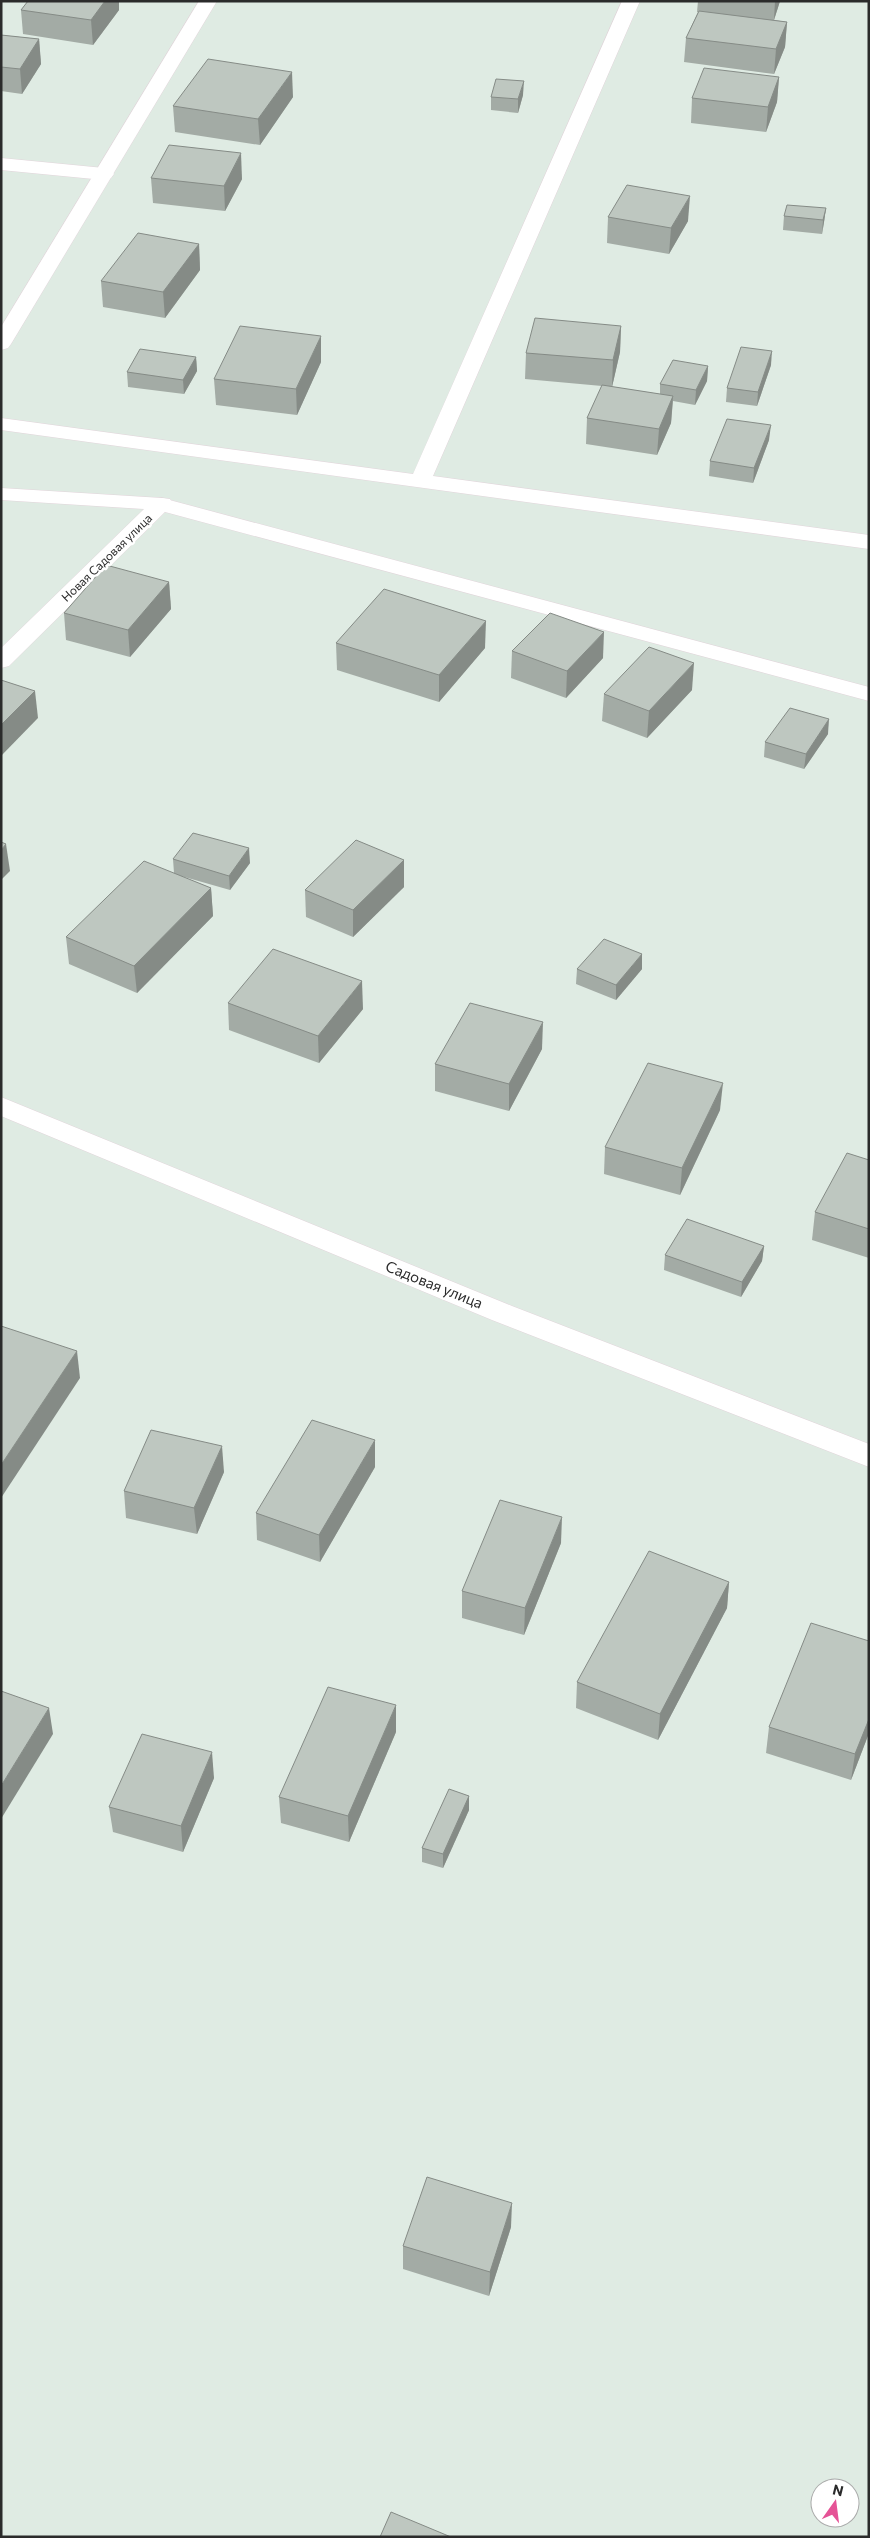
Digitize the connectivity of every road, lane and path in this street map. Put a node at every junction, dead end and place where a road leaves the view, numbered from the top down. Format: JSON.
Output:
{"nodes":[{"id":1,"x":208,"y":1,"type":"edge"},
{"id":2,"x":631,"y":1,"type":"edge"},
{"id":3,"x":1,"y":164,"type":"edge"},
{"id":4,"x":104,"y":174,"type":"junction"},
{"id":5,"x":1,"y":344,"type":"edge"},
{"id":6,"x":1,"y":424,"type":"edge"},
{"id":7,"x":420,"y":481,"type":"junction"},
{"id":8,"x":1,"y":494,"type":"edge"},
{"id":9,"x":162,"y":504,"type":"junction"},
{"id":10,"x":869,"y":542,"type":"edge"},
{"id":11,"x":1,"y":661,"type":"edge"},
{"id":12,"x":869,"y":694,"type":"edge"},
{"id":13,"x":1,"y":1106,"type":"edge"},
{"id":14,"x":869,"y":1456,"type":"edge"}],
"edges":[{"from":1,"to":4,"type":"street"},
{"from":2,"to":7,"type":"street"},
{"from":3,"to":4,"type":"street"},
{"from":4,"to":5,"type":"street"},
{"from":6,"to":7,"type":"street"},
{"from":7,"to":10,"type":"street"},
{"from":8,"to":9,"type":"street","name":"Новая Садовая улица"},
{"from":9,"to":11,"type":"street","name":"Новая Садовая улица"},
{"from":9,"to":12,"type":"street"},
{"from":13,"to":14,"type":"street","name":"Садовая улица"}]}
